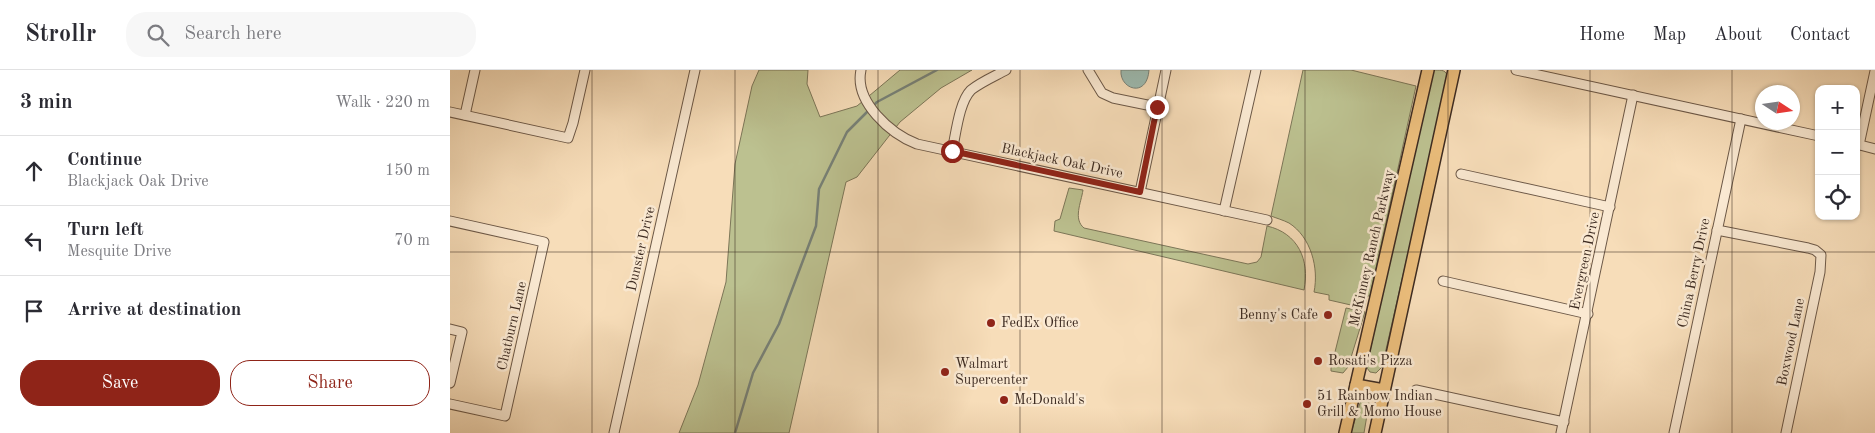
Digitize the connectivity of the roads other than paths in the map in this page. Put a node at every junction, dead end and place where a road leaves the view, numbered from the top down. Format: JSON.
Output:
{"nodes":[{"id":1,"x":475,"y":70,"type":"edge"},
{"id":2,"x":585,"y":70,"type":"edge"},
{"id":3,"x":695,"y":70,"type":"edge"},
{"id":4,"x":861,"y":70,"type":"edge"},
{"id":5,"x":1006,"y":70,"type":"edge"},
{"id":6,"x":1088,"y":70,"type":"edge"},
{"id":7,"x":1166,"y":70,"type":"edge"},
{"id":8,"x":1256,"y":70,"type":"edge"},
{"id":9,"x":1428,"y":70,"type":"edge"},
{"id":10,"x":1454,"y":70,"type":"edge"},
{"id":11,"x":1516,"y":70,"type":"edge"},
{"id":12,"x":1875,"y":71,"type":"edge"},
{"id":13,"x":1533,"y":72,"type":"edge"},
{"id":14,"x":1633,"y":95,"type":"junction"},
{"id":15,"x":1157,"y":107,"type":"junction"},
{"id":16,"x":450,"y":112,"type":"edge"},
{"id":17,"x":465,"y":115,"type":"junction"},
{"id":18,"x":1741,"y":119,"type":"junction"},
{"id":19,"x":1815,"y":135,"type":"edge"},
{"id":20,"x":1860,"y":135,"type":"edge"},
{"id":21,"x":1860,"y":145,"type":"edge"},
{"id":22,"x":1875,"y":149,"type":"edge"},
{"id":23,"x":952,"y":151,"type":"junction"},
{"id":24,"x":1461,"y":174,"type":"dead end"},
{"id":25,"x":1140,"y":192,"type":"junction"},
{"id":26,"x":1610,"y":207,"type":"junction"},
{"id":27,"x":1224,"y":211,"type":"junction"},
{"id":28,"x":1266,"y":220,"type":"dead end"},
{"id":29,"x":450,"y":221,"type":"edge"},
{"id":30,"x":1717,"y":230,"type":"junction"},
{"id":31,"x":1443,"y":281,"type":"dead end"},
{"id":32,"x":1588,"y":314,"type":"junction"},
{"id":33,"x":450,"y":329,"type":"edge"},
{"id":34,"x":450,"y":383,"type":"edge"},
{"id":35,"x":1356,"y":385,"type":"junction"},
{"id":36,"x":1384,"y":390,"type":"junction"},
{"id":37,"x":1416,"y":390,"type":"dead end"},
{"id":38,"x":450,"y":404,"type":"edge"},
{"id":39,"x":1564,"y":422,"type":"junction"},
{"id":40,"x":614,"y":433,"type":"edge"},
{"id":41,"x":1345,"y":433,"type":"edge"},
{"id":42,"x":1375,"y":433,"type":"edge"},
{"id":43,"x":1562,"y":433,"type":"edge"},
{"id":44,"x":1674,"y":433,"type":"edge"},
{"id":45,"x":1786,"y":433,"type":"edge"}],
"edges":[{"from":1,"to":17,"type":"street"},
{"from":2,"to":17,"type":"street"},
{"from":3,"to":40,"type":"street","name":"Dunster Drive"},
{"from":4,"to":23,"type":"street","name":"Blackjack Oak Drive"},
{"from":5,"to":23,"type":"street"},
{"from":6,"to":15,"type":"street"},
{"from":7,"to":15,"type":"street"},
{"from":8,"to":27,"type":"street"},
{"from":9,"to":35,"type":"main road","name":"McKinney Ranch Parkway"},
{"from":10,"to":36,"type":"main road"},
{"from":11,"to":13,"type":"street"},
{"from":12,"to":20,"type":"street"},
{"from":13,"to":14,"type":"street"},
{"from":14,"to":18,"type":"street"},
{"from":14,"to":26,"type":"street","name":"Evergreen Drive"},
{"from":15,"to":25,"type":"street"},
{"from":16,"to":17,"type":"street"},
{"from":18,"to":19,"type":"street"},
{"from":18,"to":30,"type":"street","name":"China Berry Drive"},
{"from":21,"to":22,"type":"street"},
{"from":23,"to":25,"type":"street","name":"Blackjack Oak Drive"},
{"from":24,"to":26,"type":"street"},
{"from":25,"to":27,"type":"street","name":"Blackjack Oak Drive"},
{"from":26,"to":32,"type":"street","name":"Evergreen Drive"},
{"from":27,"to":28,"type":"street","name":"Blackjack Oak Drive"},
{"from":29,"to":38,"type":"street","name":"Chatburn Lane"},
{"from":30,"to":44,"type":"street","name":"China Berry Drive"},
{"from":30,"to":45,"type":"street","name":"Boxwood Lane"},
{"from":31,"to":32,"type":"street"},
{"from":32,"to":39,"type":"street","name":"Evergreen Drive"},
{"from":33,"to":34,"type":"street"},
{"from":35,"to":36,"type":"main road"},
{"from":35,"to":41,"type":"main road","name":"McKinney Ranch Parkway"},
{"from":36,"to":42,"type":"main road"},
{"from":37,"to":39,"type":"street"},
{"from":39,"to":43,"type":"street","name":"Evergreen Drive"}]}
